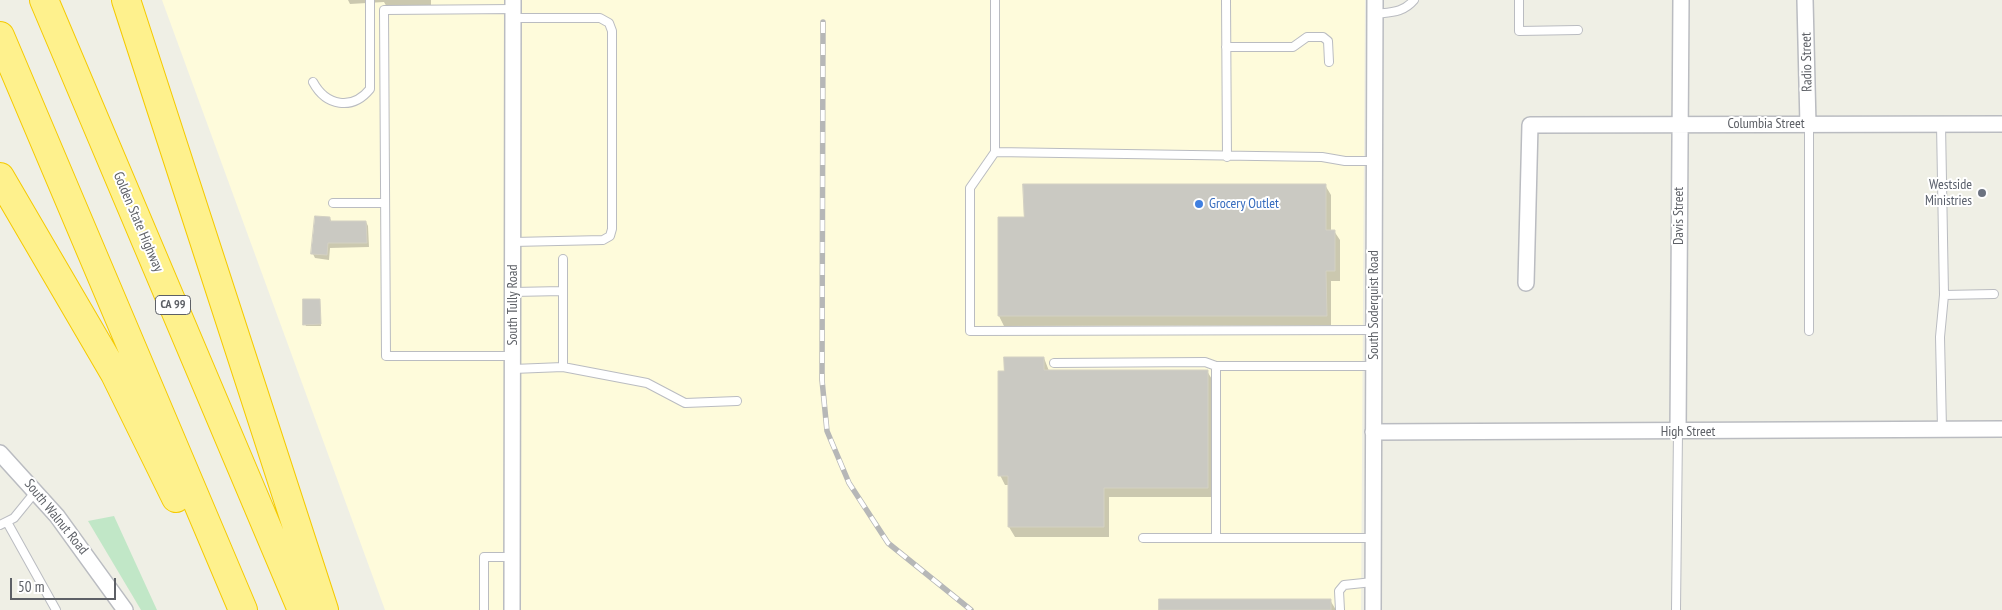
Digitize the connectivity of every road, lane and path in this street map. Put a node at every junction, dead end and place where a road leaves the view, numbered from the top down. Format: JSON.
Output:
{"nodes":[{"id":1,"x":44,"y":0,"type":"edge"},
{"id":2,"x":126,"y":0,"type":"edge"},
{"id":3,"x":370,"y":0,"type":"edge"},
{"id":4,"x":995,"y":0,"type":"edge"},
{"id":5,"x":1226,"y":0,"type":"edge"},
{"id":6,"x":1414,"y":0,"type":"edge"},
{"id":7,"x":1519,"y":0,"type":"edge"},
{"id":8,"x":1681,"y":0,"type":"edge"},
{"id":9,"x":1805,"y":0,"type":"edge"},
{"id":10,"x":1375,"y":7,"type":"edge"},
{"id":11,"x":514,"y":9,"type":"edge"},
{"id":12,"x":1578,"y":30,"type":"dead end"},
{"id":13,"x":0,"y":36,"type":"edge"},
{"id":14,"x":1226,"y":47,"type":"junction"},
{"id":15,"x":1329,"y":62,"type":"dead end"},
{"id":16,"x":313,"y":82,"type":"dead end"},
{"id":17,"x":1680,"y":124,"type":"junction"},
{"id":18,"x":1809,"y":124,"type":"junction"},
{"id":19,"x":1941,"y":124,"type":"junction"},
{"id":20,"x":2002,"y":124,"type":"edge"},
{"id":21,"x":995,"y":152,"type":"junction"},
{"id":22,"x":1227,"y":156,"type":"junction"},
{"id":23,"x":1374,"y":161,"type":"junction"},
{"id":24,"x":0,"y":177,"type":"edge"},
{"id":25,"x":333,"y":203,"type":"dead end"},
{"id":26,"x":385,"y":203,"type":"junction"},
{"id":27,"x":513,"y":242,"type":"junction"},
{"id":28,"x":564,"y":259,"type":"dead end"},
{"id":29,"x":1526,"y":283,"type":"dead end"},
{"id":30,"x":563,"y":291,"type":"junction"},
{"id":31,"x":513,"y":292,"type":"junction"},
{"id":32,"x":1994,"y":294,"type":"dead end"},
{"id":33,"x":1944,"y":295,"type":"junction"},
{"id":34,"x":1374,"y":330,"type":"junction"},
{"id":35,"x":1809,"y":331,"type":"dead end"},
{"id":36,"x":513,"y":362,"type":"junction"},
{"id":37,"x":1054,"y":362,"type":"dead end"},
{"id":38,"x":1216,"y":366,"type":"junction"},
{"id":39,"x":1374,"y":366,"type":"junction"},
{"id":40,"x":563,"y":367,"type":"junction"},
{"id":41,"x":737,"y":401,"type":"dead end"},
{"id":42,"x":1942,"y":429,"type":"junction"},
{"id":43,"x":2002,"y":429,"type":"edge"},
{"id":44,"x":1373,"y":432,"type":"junction"},
{"id":45,"x":1678,"y":432,"type":"junction"},
{"id":46,"x":0,"y":453,"type":"edge"},
{"id":47,"x":36,"y":492,"type":"junction"},
{"id":48,"x":3,"y":523,"type":"edge"},
{"id":49,"x":1143,"y":538,"type":"dead end"},
{"id":50,"x":1216,"y":538,"type":"junction"},
{"id":51,"x":1373,"y":538,"type":"junction"},
{"id":52,"x":512,"y":557,"type":"junction"},
{"id":53,"x":1373,"y":582,"type":"junction"},
{"id":54,"x":56,"y":610,"type":"edge"},
{"id":55,"x":125,"y":610,"type":"edge"},
{"id":56,"x":226,"y":610,"type":"edge"},
{"id":57,"x":243,"y":610,"type":"edge"},
{"id":58,"x":302,"y":610,"type":"edge"},
{"id":59,"x":324,"y":610,"type":"edge"},
{"id":60,"x":484,"y":610,"type":"edge"},
{"id":61,"x":512,"y":610,"type":"edge"},
{"id":62,"x":1340,"y":610,"type":"edge"},
{"id":63,"x":1373,"y":610,"type":"edge"},
{"id":64,"x":1676,"y":610,"type":"edge"}],
"edges":[{"from":1,"to":58,"type":"highway","name":"Golden State Highway","number":"CA 99"},
{"from":2,"to":59,"type":"highway"},
{"from":3,"to":16,"type":"lane"},
{"from":4,"to":21,"type":"lane"},
{"from":5,"to":14,"type":"lane"},
{"from":6,"to":10,"type":"lane"},
{"from":7,"to":12,"type":"lane"},
{"from":8,"to":17,"type":"street","name":"Davis Street"},
{"from":9,"to":18,"type":"street","name":"Radio Street"},
{"from":10,"to":23,"type":"street","name":"South Soderquist Road"},
{"from":11,"to":26,"type":"lane"},
{"from":11,"to":27,"type":"street","name":"South Tully Road"},
{"from":11,"to":27,"type":"lane"},
{"from":13,"to":57,"type":"highway"},
{"from":14,"to":15,"type":"lane"},
{"from":14,"to":22,"type":"lane"},
{"from":17,"to":18,"type":"street","name":"Columbia Street"},
{"from":17,"to":29,"type":"street","name":"Columbia Street"},
{"from":17,"to":45,"type":"street","name":"Davis Street"},
{"from":18,"to":19,"type":"street","name":"Columbia Street"},
{"from":18,"to":35,"type":"lane"},
{"from":19,"to":20,"type":"street","name":"Columbia Street"},
{"from":19,"to":33,"type":"lane"},
{"from":21,"to":22,"type":"lane"},
{"from":21,"to":34,"type":"lane"},
{"from":22,"to":23,"type":"lane"},
{"from":23,"to":34,"type":"street","name":"South Soderquist Road"},
{"from":24,"to":56,"type":"highway"},
{"from":25,"to":26,"type":"lane"},
{"from":26,"to":36,"type":"lane"},
{"from":27,"to":31,"type":"street","name":"South Tully Road"},
{"from":28,"to":30,"type":"lane"},
{"from":30,"to":31,"type":"lane"},
{"from":30,"to":40,"type":"lane"},
{"from":31,"to":36,"type":"street","name":"South Tully Road"},
{"from":32,"to":33,"type":"lane"},
{"from":33,"to":42,"type":"lane"},
{"from":34,"to":39,"type":"street","name":"South Soderquist Road"},
{"from":36,"to":40,"type":"lane"},
{"from":36,"to":52,"type":"street","name":"South Tully Road"},
{"from":37,"to":38,"type":"lane"},
{"from":38,"to":39,"type":"lane"},
{"from":38,"to":50,"type":"lane"},
{"from":39,"to":44,"type":"street","name":"South Soderquist Road"},
{"from":40,"to":41,"type":"lane"},
{"from":42,"to":43,"type":"street","name":"High Street"},
{"from":42,"to":45,"type":"street","name":"High Street"},
{"from":44,"to":45,"type":"street","name":"High Street"},
{"from":44,"to":51,"type":"street","name":"South Soderquist Road"},
{"from":45,"to":64,"type":"lane"},
{"from":46,"to":47,"type":"street","name":"South Walnut Road"},
{"from":47,"to":48,"type":"lane"},
{"from":47,"to":55,"type":"street","name":"South Walnut Road"},
{"from":48,"to":54,"type":"lane"},
{"from":49,"to":50,"type":"lane"},
{"from":50,"to":51,"type":"lane"},
{"from":51,"to":53,"type":"street","name":"South Soderquist Road"},
{"from":52,"to":60,"type":"lane"},
{"from":52,"to":61,"type":"street","name":"South Tully Road"},
{"from":53,"to":62,"type":"lane"},
{"from":53,"to":63,"type":"street","name":"South Soderquist Road"}]}
